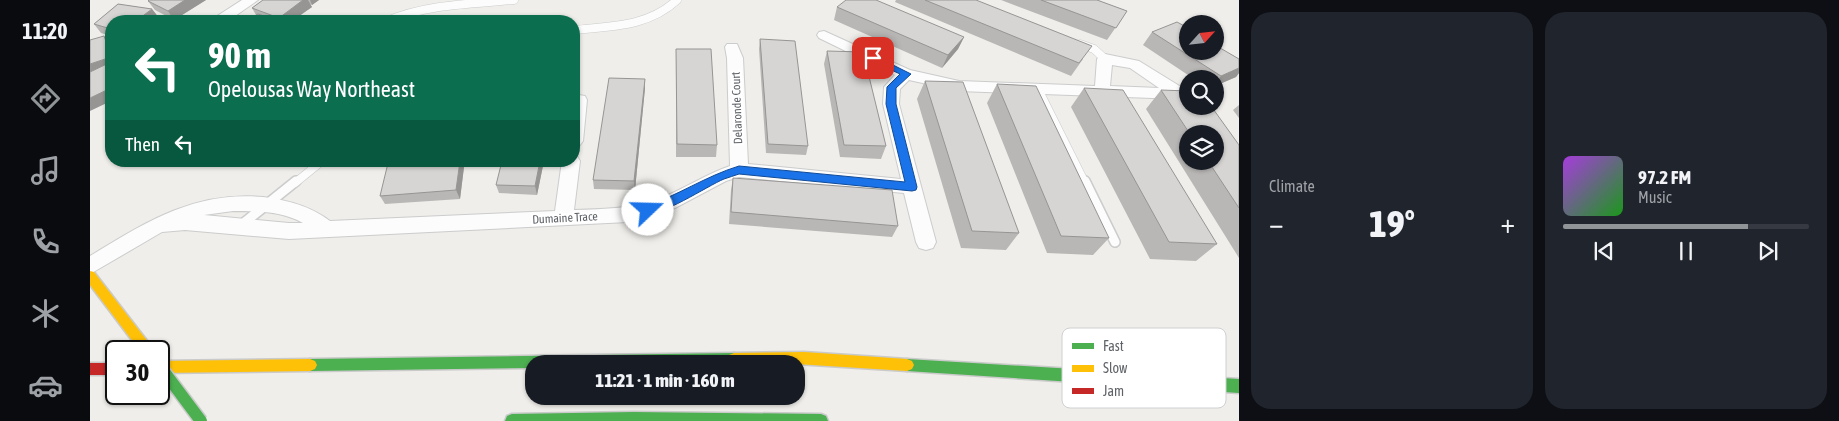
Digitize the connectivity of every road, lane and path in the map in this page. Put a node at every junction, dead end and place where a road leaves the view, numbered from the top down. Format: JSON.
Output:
{"nodes":[{"id":1,"x":251,"y":0,"type":"edge"},
{"id":2,"x":514,"y":0,"type":"edge"},
{"id":3,"x":678,"y":0,"type":"edge"},
{"id":4,"x":228,"y":15,"type":"edge"},
{"id":5,"x":404,"y":15,"type":"edge"},
{"id":6,"x":580,"y":29,"type":"edge"},
{"id":7,"x":824,"y":35,"type":"dead end"},
{"id":8,"x":1076,"y":42,"type":"edge"},
{"id":9,"x":732,"y":47,"type":"dead end"},
{"id":10,"x":1105,"y":59,"type":"junction"},
{"id":11,"x":906,"y":74,"type":"junction"},
{"id":12,"x":1038,"y":89,"type":"junction"},
{"id":13,"x":1102,"y":92,"type":"junction"},
{"id":14,"x":1179,"y":93,"type":"edge"},
{"id":15,"x":1179,"y":96,"type":"edge"},
{"id":16,"x":314,"y":167,"type":"edge"},
{"id":17,"x":570,"y":167,"type":"edge"},
{"id":18,"x":739,"y":170,"type":"junction"},
{"id":19,"x":912,"y":187,"type":"junction"},
{"id":20,"x":267,"y":204,"type":"junction"},
{"id":21,"x":564,"y":218,"type":"junction"},
{"id":22,"x":158,"y":225,"type":"junction"},
{"id":23,"x":240,"y":226,"type":"junction"},
{"id":24,"x":328,"y":230,"type":"junction"},
{"id":25,"x":926,"y":242,"type":"dead end"},
{"id":26,"x":1115,"y":242,"type":"dead end"},
{"id":27,"x":90,"y":266,"type":"edge"},
{"id":28,"x":90,"y":276,"type":"edge"},
{"id":29,"x":139,"y":340,"type":"edge"},
{"id":30,"x":170,"y":366,"type":"edge"},
{"id":31,"x":105,"y":368,"type":"edge"},
{"id":32,"x":90,"y":369,"type":"edge"},
{"id":33,"x":1062,"y":375,"type":"edge"},
{"id":34,"x":170,"y":380,"type":"edge"},
{"id":35,"x":1226,"y":385,"type":"edge"},
{"id":36,"x":1239,"y":386,"type":"edge"},
{"id":37,"x":201,"y":421,"type":"edge"},
{"id":38,"x":512,"y":421,"type":"edge"},
{"id":39,"x":821,"y":421,"type":"edge"}],
"edges":[{"from":1,"to":4,"type":"street"},
{"from":2,"to":5,"type":"lane"},
{"from":3,"to":6,"type":"lane"},
{"from":7,"to":11,"type":"street"},
{"from":8,"to":10,"type":"lane"},
{"from":9,"to":18,"type":"street","name":"Delaronde Court"},
{"from":10,"to":13,"type":"street"},
{"from":10,"to":14,"type":"street"},
{"from":11,"to":12,"type":"street"},
{"from":11,"to":19,"type":"street"},
{"from":12,"to":13,"type":"street"},
{"from":12,"to":26,"type":"lane"},
{"from":13,"to":15,"type":"street"},
{"from":16,"to":20,"type":"lane"},
{"from":17,"to":21,"type":"street"},
{"from":18,"to":19,"type":"street","name":"Dumaine Trace"},
{"from":18,"to":21,"type":"street","name":"Dumaine Trace"},
{"from":19,"to":25,"type":"street"},
{"from":20,"to":22,"type":"street","name":"Dumaine Trace"},
{"from":20,"to":23,"type":"lane"},
{"from":20,"to":24,"type":"street","name":"Dumaine Trace"},
{"from":21,"to":24,"type":"street","name":"Dumaine Trace"},
{"from":22,"to":23,"type":"street","name":"Dumaine Trace"},
{"from":22,"to":27,"type":"street","name":"Dumaine Trace"},
{"from":23,"to":24,"type":"street","name":"Dumaine Trace"},
{"from":28,"to":29,"type":"main road"},
{"from":30,"to":33,"type":"main road"},
{"from":31,"to":32,"type":"main road"},
{"from":34,"to":37,"type":"main road","bridge":true},
{"from":35,"to":36,"type":"main road"},
{"from":38,"to":39,"type":"main road"}]}
